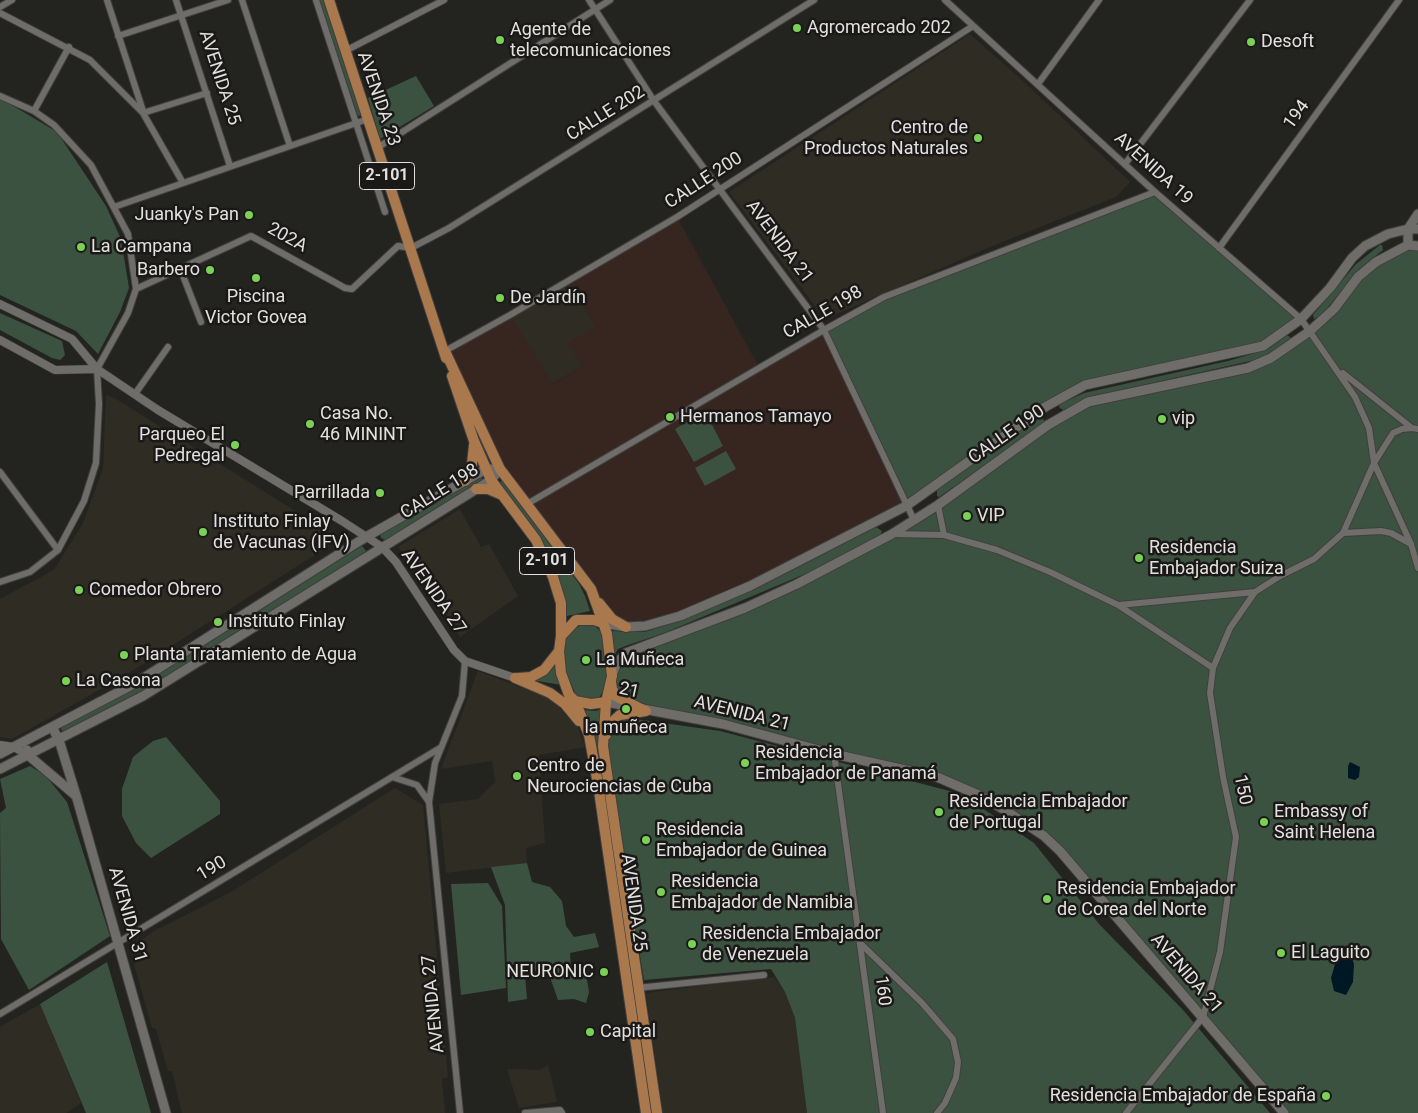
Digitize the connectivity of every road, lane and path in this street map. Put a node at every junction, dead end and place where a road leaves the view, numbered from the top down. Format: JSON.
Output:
{"nodes":[{"id":1,"x":12,"y":0,"type":"edge"},
{"id":2,"x":107,"y":0,"type":"edge"},
{"id":3,"x":176,"y":0,"type":"edge"},
{"id":4,"x":228,"y":0,"type":"edge"},
{"id":5,"x":242,"y":0,"type":"edge"},
{"id":6,"x":316,"y":0,"type":"edge"},
{"id":7,"x":329,"y":0,"type":"edge"},
{"id":8,"x":444,"y":0,"type":"edge"},
{"id":9,"x":588,"y":0,"type":"edge"},
{"id":10,"x":610,"y":0,"type":"edge"},
{"id":11,"x":814,"y":0,"type":"edge"},
{"id":12,"x":945,"y":0,"type":"edge"},
{"id":13,"x":1099,"y":0,"type":"edge"},
{"id":14,"x":1250,"y":0,"type":"edge"},
{"id":15,"x":1399,"y":0,"type":"edge"},
{"id":16,"x":0,"y":7,"type":"edge"},
{"id":17,"x":595,"y":10,"type":"junction"},
{"id":18,"x":0,"y":13,"type":"edge"},
{"id":19,"x":181,"y":15,"type":"junction"},
{"id":20,"x":973,"y":26,"type":"junction"},
{"id":21,"x":118,"y":36,"type":"junction"},
{"id":22,"x":69,"y":47,"type":"junction"},
{"id":23,"x":345,"y":51,"type":"junction"},
{"id":24,"x":1038,"y":84,"type":"junction"},
{"id":25,"x":207,"y":93,"type":"junction"},
{"id":26,"x":0,"y":96,"type":"edge"},
{"id":27,"x":654,"y":101,"type":"junction"},
{"id":28,"x":34,"y":111,"type":"junction"},
{"id":29,"x":143,"y":112,"type":"junction"},
{"id":30,"x":368,"y":119,"type":"junction"},
{"id":31,"x":356,"y":123,"type":"junction"},
{"id":32,"x":290,"y":146,"type":"junction"},
{"id":33,"x":377,"y":148,"type":"junction"},
{"id":34,"x":1125,"y":164,"type":"junction"},
{"id":35,"x":230,"y":166,"type":"junction"},
{"id":36,"x":183,"y":183,"type":"junction"},
{"id":37,"x":720,"y":190,"type":"junction"},
{"id":38,"x":1155,"y":192,"type":"junction"},
{"id":39,"x":114,"y":206,"type":"junction"},
{"id":40,"x":385,"y":212,"type":"dead end"},
{"id":41,"x":1418,"y":214,"type":"edge"},
{"id":42,"x":1408,"y":229,"type":"junction"},
{"id":43,"x":1418,"y":229,"type":"edge"},
{"id":44,"x":1413,"y":245,"type":"edge"},
{"id":45,"x":411,"y":248,"type":"junction"},
{"id":46,"x":1219,"y":248,"type":"junction"},
{"id":47,"x":180,"y":268,"type":"junction"},
{"id":48,"x":136,"y":289,"type":"junction"},
{"id":49,"x":0,"y":304,"type":"edge"},
{"id":50,"x":1301,"y":319,"type":"junction"},
{"id":51,"x":201,"y":322,"type":"dead end"},
{"id":52,"x":824,"y":330,"type":"junction"},
{"id":53,"x":1310,"y":332,"type":"junction"},
{"id":54,"x":0,"y":340,"type":"edge"},
{"id":55,"x":168,"y":347,"type":"dead end"},
{"id":56,"x":445,"y":351,"type":"junction"},
{"id":57,"x":1334,"y":365,"type":"junction"},
{"id":58,"x":97,"y":369,"type":"junction"},
{"id":59,"x":134,"y":394,"type":"junction"},
{"id":60,"x":1045,"y":407,"type":"junction"},
{"id":61,"x":1055,"y":421,"type":"junction"},
{"id":62,"x":1415,"y":428,"type":"edge"},
{"id":63,"x":474,"y":441,"type":"junction"},
{"id":64,"x":1374,"y":463,"type":"junction"},
{"id":65,"x":500,"y":468,"type":"junction"},
{"id":66,"x":486,"y":469,"type":"junction"},
{"id":67,"x":0,"y":472,"type":"edge"},
{"id":68,"x":491,"y":480,"type":"junction"},
{"id":69,"x":465,"y":481,"type":"junction"},
{"id":70,"x":476,"y":489,"type":"junction"},
{"id":71,"x":929,"y":490,"type":"junction"},
{"id":72,"x":505,"y":497,"type":"junction"},
{"id":73,"x":527,"y":504,"type":"junction"},
{"id":74,"x":938,"y":505,"type":"junction"},
{"id":75,"x":906,"y":506,"type":"junction"},
{"id":76,"x":883,"y":519,"type":"junction"},
{"id":77,"x":914,"y":520,"type":"junction"},
{"id":78,"x":1343,"y":533,"type":"junction"},
{"id":79,"x":892,"y":534,"type":"junction"},
{"id":80,"x":944,"y":535,"type":"junction"},
{"id":81,"x":366,"y":537,"type":"junction"},
{"id":82,"x":1410,"y":544,"type":"junction"},
{"id":83,"x":382,"y":548,"type":"junction"},
{"id":84,"x":58,"y":550,"type":"junction"},
{"id":85,"x":1418,"y":568,"type":"edge"},
{"id":86,"x":0,"y":582,"type":"edge"},
{"id":87,"x":590,"y":589,"type":"junction"},
{"id":88,"x":1255,"y":592,"type":"junction"},
{"id":89,"x":1118,"y":605,"type":"junction"},
{"id":90,"x":603,"y":623,"type":"junction"},
{"id":91,"x":626,"y":627,"type":"junction"},
{"id":92,"x":561,"y":636,"type":"junction"},
{"id":93,"x":559,"y":651,"type":"junction"},
{"id":94,"x":465,"y":661,"type":"junction"},
{"id":95,"x":1213,"y":668,"type":"junction"},
{"id":96,"x":515,"y":678,"type":"junction"},
{"id":97,"x":611,"y":679,"type":"junction"},
{"id":98,"x":572,"y":698,"type":"junction"},
{"id":99,"x":606,"y":702,"type":"junction"},
{"id":100,"x":646,"y":711,"type":"junction"},
{"id":101,"x":52,"y":727,"type":"junction"},
{"id":102,"x":589,"y":735,"type":"junction"},
{"id":103,"x":27,"y":740,"type":"junction"},
{"id":104,"x":59,"y":740,"type":"junction"},
{"id":105,"x":0,"y":745,"type":"edge"},
{"id":106,"x":603,"y":746,"type":"junction"},
{"id":107,"x":14,"y":747,"type":"junction"},
{"id":108,"x":440,"y":748,"type":"junction"},
{"id":109,"x":0,"y":754,"type":"edge"},
{"id":110,"x":834,"y":754,"type":"junction"},
{"id":111,"x":28,"y":755,"type":"junction"},
{"id":112,"x":0,"y":769,"type":"edge"},
{"id":113,"x":392,"y":777,"type":"junction"},
{"id":114,"x":76,"y":795,"type":"junction"},
{"id":115,"x":429,"y":802,"type":"junction"},
{"id":116,"x":119,"y":943,"type":"junction"},
{"id":117,"x":861,"y":944,"type":"junction"},
{"id":118,"x":764,"y":974,"type":"dead end"},
{"id":119,"x":637,"y":988,"type":"junction"},
{"id":120,"x":0,"y":1014,"type":"edge"},
{"id":121,"x":1203,"y":1017,"type":"junction"},
{"id":122,"x":166,"y":1113,"type":"edge"},
{"id":123,"x":460,"y":1113,"type":"edge"},
{"id":124,"x":526,"y":1113,"type":"edge"},
{"id":125,"x":562,"y":1113,"type":"edge"},
{"id":126,"x":646,"y":1113,"type":"edge"},
{"id":127,"x":656,"y":1113,"type":"edge"},
{"id":128,"x":883,"y":1113,"type":"edge"},
{"id":129,"x":937,"y":1113,"type":"edge"},
{"id":130,"x":1126,"y":1113,"type":"edge"},
{"id":131,"x":1284,"y":1113,"type":"edge"}],
"edges":[{"from":1,"to":16,"type":"street"},
{"from":2,"to":21,"type":"street"},
{"from":3,"to":19,"type":"street","name":"AVENIDA 25"},
{"from":4,"to":19,"type":"street"},
{"from":5,"to":32,"type":"street"},
{"from":6,"to":31,"type":"street"},
{"from":7,"to":23,"type":"main road","name":"AVENIDA 23","number":"2-101"},
{"from":8,"to":23,"type":"street"},
{"from":9,"to":17,"type":"street","name":"AVENIDA 21"},
{"from":10,"to":17,"type":"street"},
{"from":11,"to":27,"type":"street","name":"CALLE 202"},
{"from":12,"to":20,"type":"street","name":"AVENIDA 19"},
{"from":13,"to":24,"type":"street"},
{"from":14,"to":34,"type":"street"},
{"from":15,"to":46,"type":"street","name":"194"},
{"from":17,"to":27,"type":"street","name":"AVENIDA 21"},
{"from":17,"to":33,"type":"street"},
{"from":18,"to":22,"type":"street"},
{"from":19,"to":21,"type":"street"},
{"from":19,"to":25,"type":"street","name":"AVENIDA 25"},
{"from":20,"to":24,"type":"street","name":"AVENIDA 19"},
{"from":20,"to":37,"type":"street","name":"CALLE 200"},
{"from":21,"to":29,"type":"street"},
{"from":22,"to":28,"type":"street"},
{"from":22,"to":29,"type":"street"},
{"from":23,"to":30,"type":"main road","name":"AVENIDA 23","number":"2-101"},
{"from":24,"to":34,"type":"street","name":"AVENIDA 19"},
{"from":25,"to":29,"type":"street"},
{"from":25,"to":35,"type":"street","name":"AVENIDA 25"},
{"from":26,"to":28,"type":"street"},
{"from":27,"to":37,"type":"street","name":"AVENIDA 21"},
{"from":27,"to":45,"type":"street","name":"CALLE 202"},
{"from":28,"to":39,"type":"street"},
{"from":29,"to":36,"type":"street"},
{"from":30,"to":31,"type":"street"},
{"from":30,"to":33,"type":"main road","name":"AVENIDA 23","number":"2-101"},
{"from":31,"to":32,"type":"street"},
{"from":31,"to":40,"type":"street"},
{"from":32,"to":35,"type":"street"},
{"from":33,"to":45,"type":"main road","name":"AVENIDA 23","number":"2-101"},
{"from":34,"to":38,"type":"street","name":"AVENIDA 19"},
{"from":35,"to":36,"type":"street"},
{"from":36,"to":39,"type":"street"},
{"from":37,"to":52,"type":"street","name":"AVENIDA 21"},
{"from":37,"to":56,"type":"street","name":"CALLE 200"},
{"from":38,"to":46,"type":"street","name":"AVENIDA 19"},
{"from":38,"to":52,"type":"street","name":"CALLE 198"},
{"from":39,"to":48,"type":"street"},
{"from":41,"to":42,"type":"main road"},
{"from":42,"to":43,"type":"main road"},
{"from":42,"to":44,"type":"main road","name":"CALLE 190"},
{"from":42,"to":50,"type":"main road","name":"CALLE 190"},
{"from":44,"to":53,"type":"main road","name":"CALLE 190"},
{"from":45,"to":47,"type":"street","name":"202A"},
{"from":45,"to":56,"type":"main road","name":"AVENIDA 23","number":"2-101"},
{"from":46,"to":50,"type":"street","name":"AVENIDA 19"},
{"from":47,"to":48,"type":"street","name":"202A"},
{"from":47,"to":51,"type":"street"},
{"from":48,"to":58,"type":"street"},
{"from":49,"to":58,"type":"street","name":"AVENIDA 27"},
{"from":50,"to":53,"type":"street","name":"AVENIDA 19"},
{"from":50,"to":60,"type":"main road","name":"CALLE 190"},
{"from":52,"to":73,"type":"street","name":"CALLE 198"},
{"from":52,"to":75,"type":"street","name":"AVENIDA 21"},
{"from":53,"to":57,"type":"street","name":"AVENIDA 19"},
{"from":53,"to":61,"type":"main road","name":"CALLE 190"},
{"from":54,"to":58,"type":"street"},
{"from":55,"to":59,"type":"street"},
{"from":56,"to":63,"type":"main road","name":"AVENIDA 23","number":"2-101"},
{"from":56,"to":65,"type":"main road","name":"AVENIDA 23","number":"2-101"},
{"from":57,"to":62,"type":"street"},
{"from":57,"to":64,"type":"street"},
{"from":58,"to":59,"type":"street","name":"AVENIDA 27"},
{"from":58,"to":84,"type":"street"},
{"from":59,"to":81,"type":"street","name":"AVENIDA 27"},
{"from":60,"to":61,"type":"main road"},
{"from":60,"to":71,"type":"main road","name":"CALLE 190"},
{"from":61,"to":74,"type":"main road","name":"CALLE 190"},
{"from":62,"to":64,"type":"street","name":"150"},
{"from":63,"to":66,"type":"main road","name":"AVENIDA 23","number":"2-101"},
{"from":63,"to":69,"type":"main road"},
{"from":64,"to":78,"type":"street","name":"150"},
{"from":64,"to":82,"type":"street"},
{"from":65,"to":66,"type":"main road","name":"CALLE 198"},
{"from":65,"to":68,"type":"main road","name":"CALLE 198"},
{"from":65,"to":73,"type":"main road","name":"AVENIDA 23","number":"2-101"},
{"from":66,"to":68,"type":"main road","name":"AVENIDA 23","number":"2-101"},
{"from":66,"to":69,"type":"main road","name":"CALLE 198"},
{"from":67,"to":84,"type":"street"},
{"from":68,"to":70,"type":"main road","name":"CALLE 198"},
{"from":68,"to":72,"type":"main road","name":"AVENIDA 23","number":"2-101"},
{"from":69,"to":81,"type":"main road","name":"CALLE 198"},
{"from":70,"to":72,"type":"main road"},
{"from":70,"to":83,"type":"main road","name":"CALLE 198"},
{"from":71,"to":74,"type":"main road"},
{"from":71,"to":75,"type":"main road","name":"CALLE 190"},
{"from":72,"to":92,"type":"main road","name":"AVENIDA 23","number":"2-101"},
{"from":73,"to":87,"type":"main road","name":"AVENIDA 23","number":"2-101"},
{"from":74,"to":77,"type":"main road","name":"CALLE 190"},
{"from":74,"to":80,"type":"street"},
{"from":75,"to":76,"type":"main road","name":"CALLE 190"},
{"from":75,"to":77,"type":"street","name":"AVENIDA 21"},
{"from":76,"to":79,"type":"main road"},
{"from":76,"to":91,"type":"main road","name":"CALLE 190"},
{"from":77,"to":79,"type":"main road","name":"CALLE 190"},
{"from":78,"to":82,"type":"street"},
{"from":78,"to":88,"type":"street","name":"150"},
{"from":79,"to":80,"type":"street"},
{"from":79,"to":97,"type":"main road","name":"CALLE 190"},
{"from":80,"to":89,"type":"street"},
{"from":81,"to":83,"type":"street","name":"AVENIDA 27"},
{"from":81,"to":101,"type":"main road","name":"CALLE 198"},
{"from":82,"to":85,"type":"street"},
{"from":83,"to":94,"type":"street","name":"AVENIDA 27"},
{"from":83,"to":104,"type":"main road","name":"CALLE 198"},
{"from":84,"to":86,"type":"street"},
{"from":87,"to":90,"type":"main road","name":"AVENIDA 23","number":"2-101"},
{"from":87,"to":91,"type":"main road"},
{"from":88,"to":89,"type":"street"},
{"from":88,"to":95,"type":"street","name":"150"},
{"from":89,"to":95,"type":"street"},
{"from":90,"to":91,"type":"main road","name":"CALLE 190"},
{"from":90,"to":92,"type":"main road"},
{"from":90,"to":97,"type":"main road","name":"AVENIDA 23"},
{"from":92,"to":93,"type":"main road","name":"AVENIDA 23"},
{"from":93,"to":96,"type":"main road"},
{"from":93,"to":98,"type":"main road","name":"AVENIDA 25"},
{"from":94,"to":96,"type":"street"},
{"from":94,"to":108,"type":"street","name":"AVENIDA 27"},
{"from":95,"to":121,"type":"street","name":"150"},
{"from":96,"to":98,"type":"main road"},
{"from":96,"to":102,"type":"main road"},
{"from":97,"to":99,"type":"main road","name":"AVENIDA 25"},
{"from":97,"to":100,"type":"main road"},
{"from":98,"to":99,"type":"main road"},
{"from":98,"to":102,"type":"main road","name":"AVENIDA 25"},
{"from":99,"to":100,"type":"main road","name":"21"},
{"from":99,"to":106,"type":"main road","name":"AVENIDA 25"},
{"from":100,"to":106,"type":"main road"},
{"from":100,"to":110,"type":"main road","name":"AVENIDA 21"},
{"from":101,"to":103,"type":"main road","name":"CALLE 198"},
{"from":101,"to":104,"type":"main road","name":"AVENIDA 31"},
{"from":102,"to":126,"type":"main road","name":"AVENIDA 25"},
{"from":103,"to":107,"type":"main road","name":"CALLE 198"},
{"from":103,"to":111,"type":"main road"},
{"from":104,"to":111,"type":"main road","name":"CALLE 198"},
{"from":104,"to":114,"type":"main road","name":"AVENIDA 31"},
{"from":105,"to":107,"type":"street"},
{"from":106,"to":119,"type":"main road","name":"AVENIDA 25"},
{"from":107,"to":109,"type":"main road","name":"CALLE 198"},
{"from":107,"to":111,"type":"street"},
{"from":108,"to":113,"type":"street","name":"190"},
{"from":108,"to":115,"type":"street","name":"AVENIDA 27"},
{"from":110,"to":117,"type":"street","name":"160"},
{"from":110,"to":121,"type":"main road","name":"AVENIDA 21"},
{"from":111,"to":112,"type":"main road","name":"CALLE 198"},
{"from":111,"to":114,"type":"main road"},
{"from":113,"to":115,"type":"street"},
{"from":113,"to":116,"type":"street","name":"190"},
{"from":114,"to":116,"type":"main road","name":"AVENIDA 31"},
{"from":115,"to":123,"type":"street","name":"AVENIDA 27"},
{"from":116,"to":120,"type":"street","name":"190"},
{"from":116,"to":122,"type":"main road","name":"AVENIDA 31"},
{"from":117,"to":128,"type":"street","name":"160"},
{"from":117,"to":129,"type":"street"},
{"from":118,"to":119,"type":"street"},
{"from":119,"to":127,"type":"main road","name":"AVENIDA 25"},
{"from":121,"to":130,"type":"street","name":"150"},
{"from":121,"to":131,"type":"main road","name":"AVENIDA 21"},
{"from":124,"to":125,"type":"street"}]}
